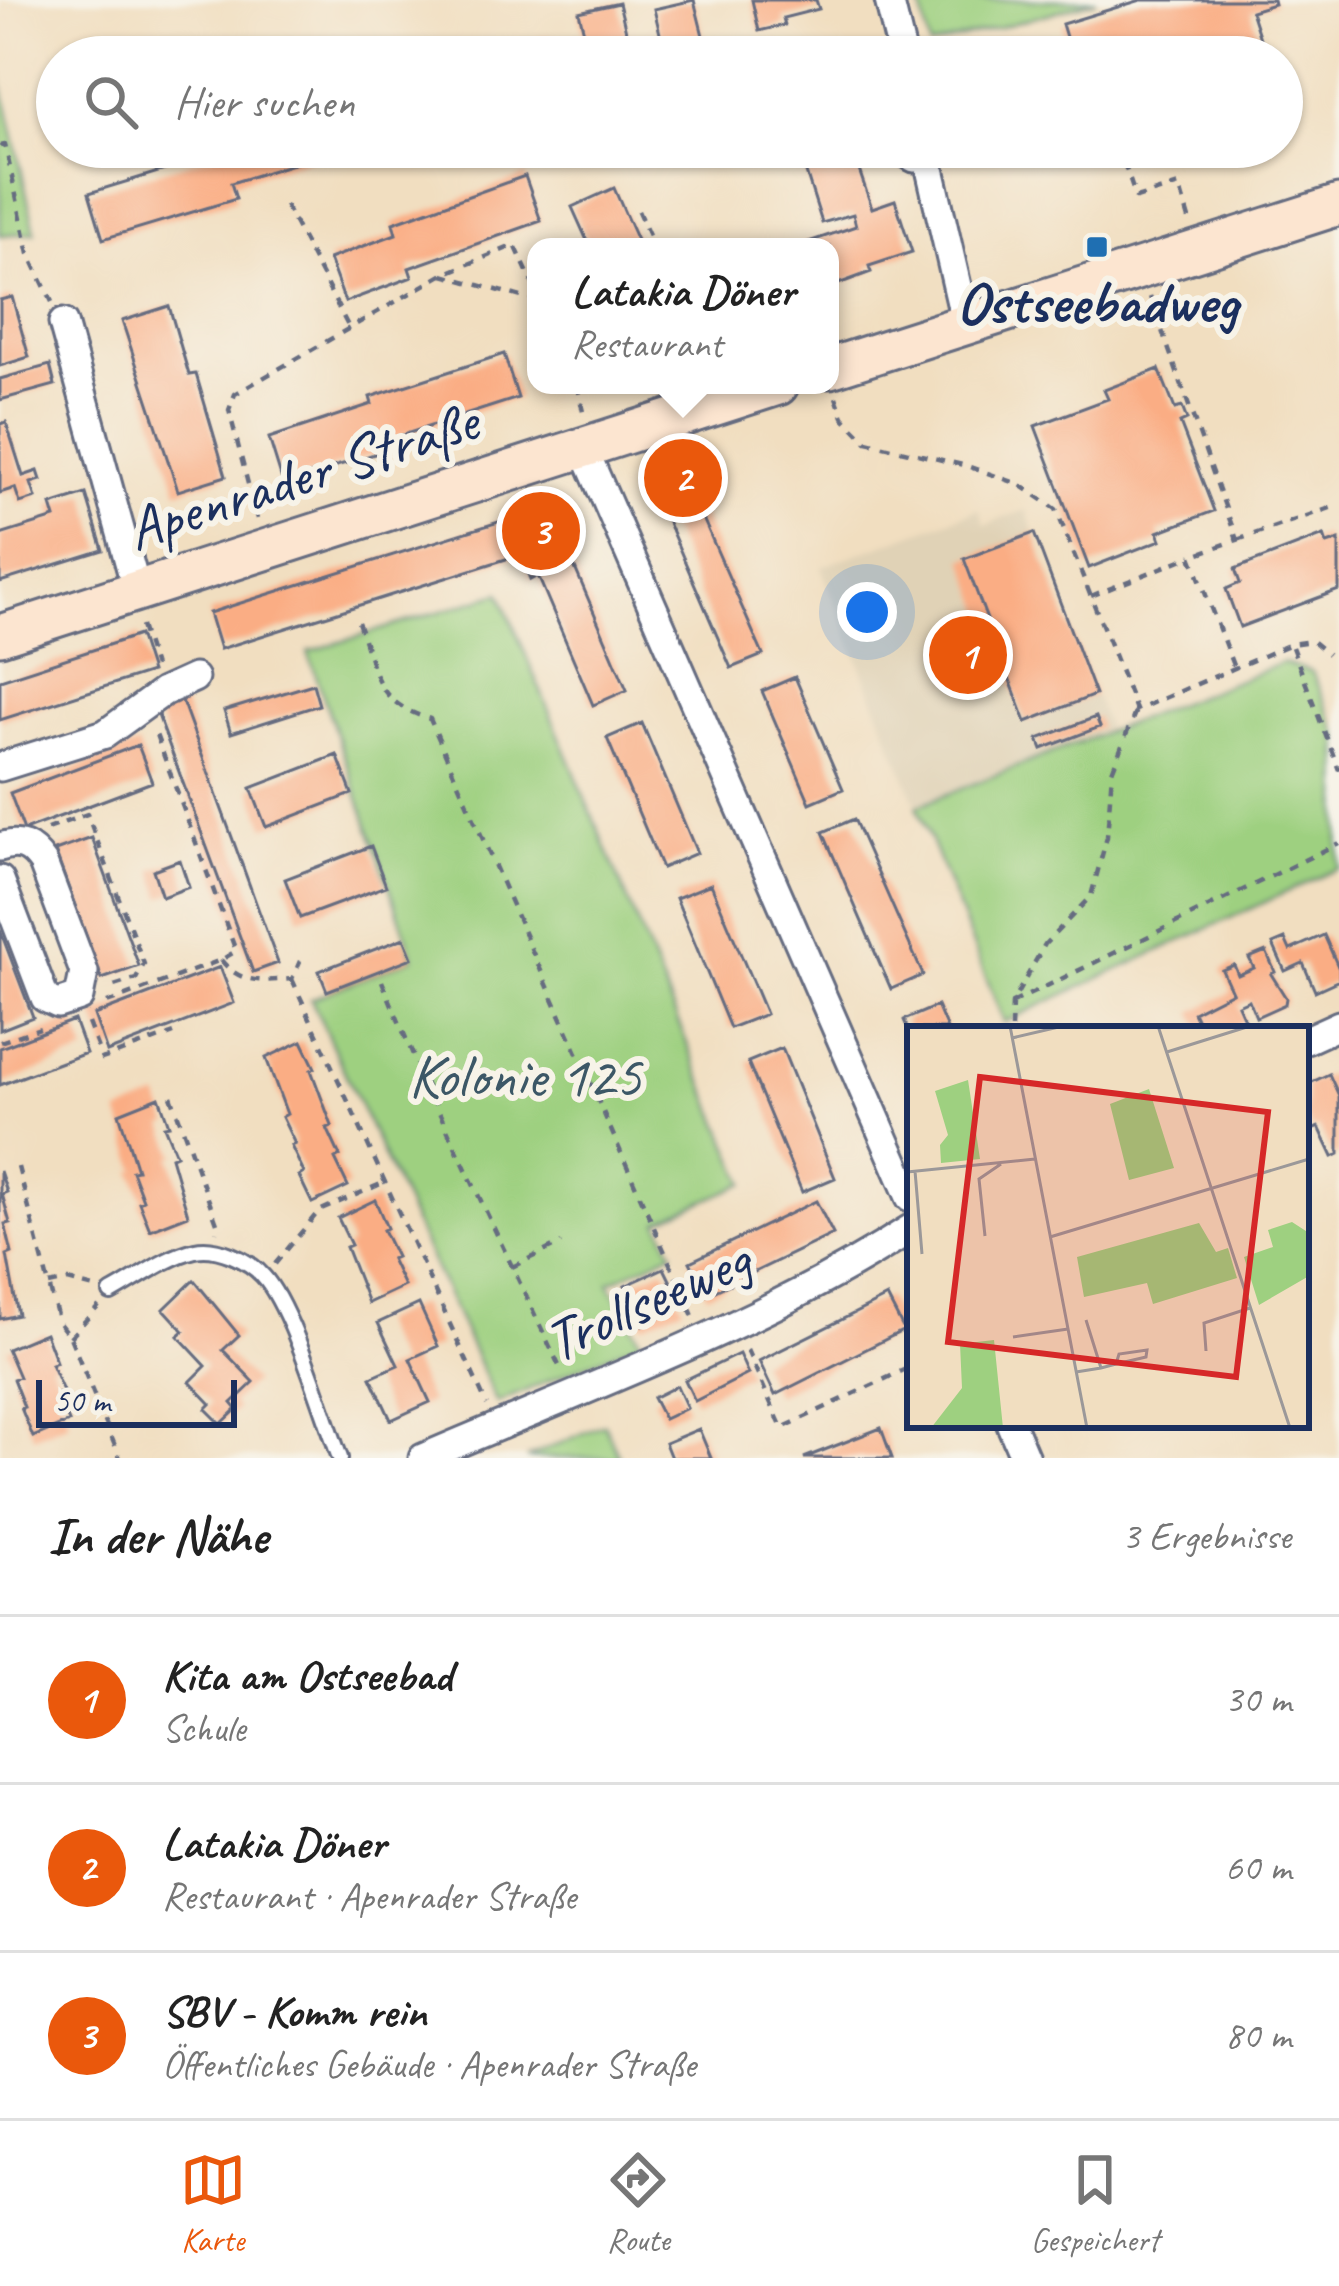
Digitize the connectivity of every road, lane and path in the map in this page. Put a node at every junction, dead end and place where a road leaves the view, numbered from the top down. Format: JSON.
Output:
{"nodes":[{"id":1,"x":889,"y":0,"type":"edge"},
{"id":2,"x":898,"y":36,"type":"edge"},
{"id":3,"x":0,"y":146,"type":"edge"},
{"id":4,"x":930,"y":168,"type":"edge"},
{"id":5,"x":1126,"y":168,"type":"edge"},
{"id":6,"x":285,"y":205,"type":"dead end"},
{"id":7,"x":1339,"y":205,"type":"edge"},
{"id":8,"x":638,"y":211,"type":"dead end"},
{"id":9,"x":650,"y":238,"type":"edge"},
{"id":10,"x":1198,"y":250,"type":"junction"},
{"id":11,"x":527,"y":271,"type":"edge"},
{"id":12,"x":442,"y":275,"type":"junction"},
{"id":13,"x":527,"y":299,"type":"edge"},
{"id":14,"x":1156,"y":314,"type":"dead end"},
{"id":15,"x":63,"y":323,"type":"joint"},
{"id":16,"x":966,"y":325,"type":"junction"},
{"id":17,"x":348,"y":326,"type":"junction"},
{"id":18,"x":839,"y":365,"type":"edge"},
{"id":19,"x":750,"y":394,"type":"edge"},
{"id":20,"x":835,"y":394,"type":"edge"},
{"id":21,"x":584,"y":447,"type":"junction"},
{"id":22,"x":1339,"y":505,"type":"edge"},
{"id":23,"x":1238,"y":540,"type":"junction"},
{"id":24,"x":265,"y":550,"type":"junction"},
{"id":25,"x":1191,"y":556,"type":"junction"},
{"id":26,"x":137,"y":591,"type":"junction"},
{"id":27,"x":1090,"y":596,"type":"junction"},
{"id":28,"x":358,"y":622,"type":"dead end"},
{"id":29,"x":0,"y":634,"type":"edge"},
{"id":30,"x":1291,"y":644,"type":"junction"},
{"id":31,"x":1328,"y":654,"type":"dead end"},
{"id":32,"x":1234,"y":668,"type":"junction"},
{"id":33,"x":194,"y":678,"type":"dead end"},
{"id":34,"x":154,"y":699,"type":"junction"},
{"id":35,"x":1136,"y":710,"type":"junction"},
{"id":36,"x":0,"y":767,"type":"edge"},
{"id":37,"x":1339,"y":770,"type":"edge"},
{"id":38,"x":1339,"y":843,"type":"edge"},
{"id":39,"x":11,"y":845,"type":"edge"},
{"id":40,"x":0,"y":880,"type":"edge"},
{"id":41,"x":221,"y":960,"type":"junction"},
{"id":42,"x":300,"y":962,"type":"dead end"},
{"id":43,"x":292,"y":979,"type":"junction"},
{"id":44,"x":382,"y":982,"type":"dead end"},
{"id":45,"x":1012,"y":1004,"type":"junction"},
{"id":46,"x":84,"y":1012,"type":"dead end"},
{"id":47,"x":1339,"y":1025,"type":"edge"},
{"id":48,"x":1011,"y":1026,"type":"edge"},
{"id":49,"x":174,"y":1033,"type":"dead end"},
{"id":50,"x":1309,"y":1039,"type":"edge"},
{"id":51,"x":171,"y":1096,"type":"dead end"},
{"id":52,"x":18,"y":1167,"type":"dead end"},
{"id":53,"x":383,"y":1183,"type":"junction"},
{"id":54,"x":907,"y":1190,"type":"edge"},
{"id":55,"x":907,"y":1231,"type":"edge"},
{"id":56,"x":561,"y":1244,"type":"dead end"},
{"id":57,"x":213,"y":1249,"type":"junction"},
{"id":58,"x":512,"y":1267,"type":"junction"},
{"id":59,"x":264,"y":1277,"type":"junction"},
{"id":60,"x":49,"y":1285,"type":"junction"},
{"id":61,"x":111,"y":1293,"type":"junction"},
{"id":62,"x":70,"y":1337,"type":"junction"},
{"id":63,"x":703,"y":1337,"type":"junction"},
{"id":64,"x":747,"y":1351,"type":"dead end"},
{"id":65,"x":907,"y":1368,"type":"edge"},
{"id":66,"x":572,"y":1394,"type":"junction"},
{"id":67,"x":497,"y":1426,"type":"junction"},
{"id":68,"x":1012,"y":1428,"type":"edge"},
{"id":69,"x":120,"y":1458,"type":"edge"},
{"id":70,"x":340,"y":1458,"type":"edge"},
{"id":71,"x":423,"y":1458,"type":"edge"},
{"id":72,"x":1025,"y":1458,"type":"edge"}],
"edges":[{"from":1,"to":2,"type":"street"},
{"from":3,"to":15,"type":"path"},
{"from":4,"to":16,"type":"street"},
{"from":5,"to":10,"type":"path"},
{"from":6,"to":17,"type":"path"},
{"from":7,"to":10,"type":"main road"},
{"from":8,"to":9,"type":"path"},
{"from":10,"to":16,"type":"main road"},
{"from":11,"to":12,"type":"path"},
{"from":12,"to":13,"type":"path"},
{"from":12,"to":17,"type":"path"},
{"from":14,"to":23,"type":"path"},
{"from":15,"to":26,"type":"street"},
{"from":16,"to":18,"type":"main road"},
{"from":17,"to":24,"type":"path"},
{"from":19,"to":21,"type":"main road","name":"Apenrader Straße"},
{"from":20,"to":27,"type":"path"},
{"from":21,"to":24,"type":"main road","name":"Apenrader Straße"},
{"from":21,"to":54,"type":"street"},
{"from":22,"to":23,"type":"path"},
{"from":23,"to":25,"type":"path"},
{"from":24,"to":26,"type":"main road","name":"Apenrader Straße"},
{"from":25,"to":27,"type":"path"},
{"from":25,"to":32,"type":"path"},
{"from":26,"to":29,"type":"main road","name":"Apenrader Straße"},
{"from":26,"to":34,"type":"path"},
{"from":27,"to":35,"type":"path"},
{"from":28,"to":63,"type":"path"},
{"from":30,"to":31,"type":"path"},
{"from":30,"to":32,"type":"path"},
{"from":30,"to":37,"type":"path"},
{"from":32,"to":35,"type":"path"},
{"from":33,"to":34,"type":"street"},
{"from":34,"to":36,"type":"street"},
{"from":34,"to":41,"type":"path"},
{"from":35,"to":45,"type":"path"},
{"from":38,"to":45,"type":"path"},
{"from":39,"to":40,"type":"street"},
{"from":39,"to":41,"type":"path"},
{"from":41,"to":43,"type":"path"},
{"from":42,"to":43,"type":"path"},
{"from":43,"to":53,"type":"path"},
{"from":44,"to":58,"type":"path"},
{"from":45,"to":48,"type":"path"},
{"from":46,"to":49,"type":"path"},
{"from":47,"to":50,"type":"street"},
{"from":51,"to":57,"type":"path"},
{"from":52,"to":60,"type":"path"},
{"from":53,"to":59,"type":"path"},
{"from":53,"to":67,"type":"path"},
{"from":55,"to":63,"type":"street","name":"Trollseeweg"},
{"from":56,"to":58,"type":"path"},
{"from":57,"to":59,"type":"lane"},
{"from":57,"to":61,"type":"lane"},
{"from":58,"to":66,"type":"path"},
{"from":59,"to":70,"type":"lane"},
{"from":60,"to":61,"type":"path"},
{"from":60,"to":62,"type":"path"},
{"from":61,"to":62,"type":"path"},
{"from":62,"to":69,"type":"path"},
{"from":63,"to":66,"type":"street","name":"Trollseeweg"},
{"from":64,"to":65,"type":"path"},
{"from":66,"to":67,"type":"street","name":"Trollseeweg"},
{"from":67,"to":71,"type":"street","name":"Trollseeweg"},
{"from":68,"to":72,"type":"street"}]}
